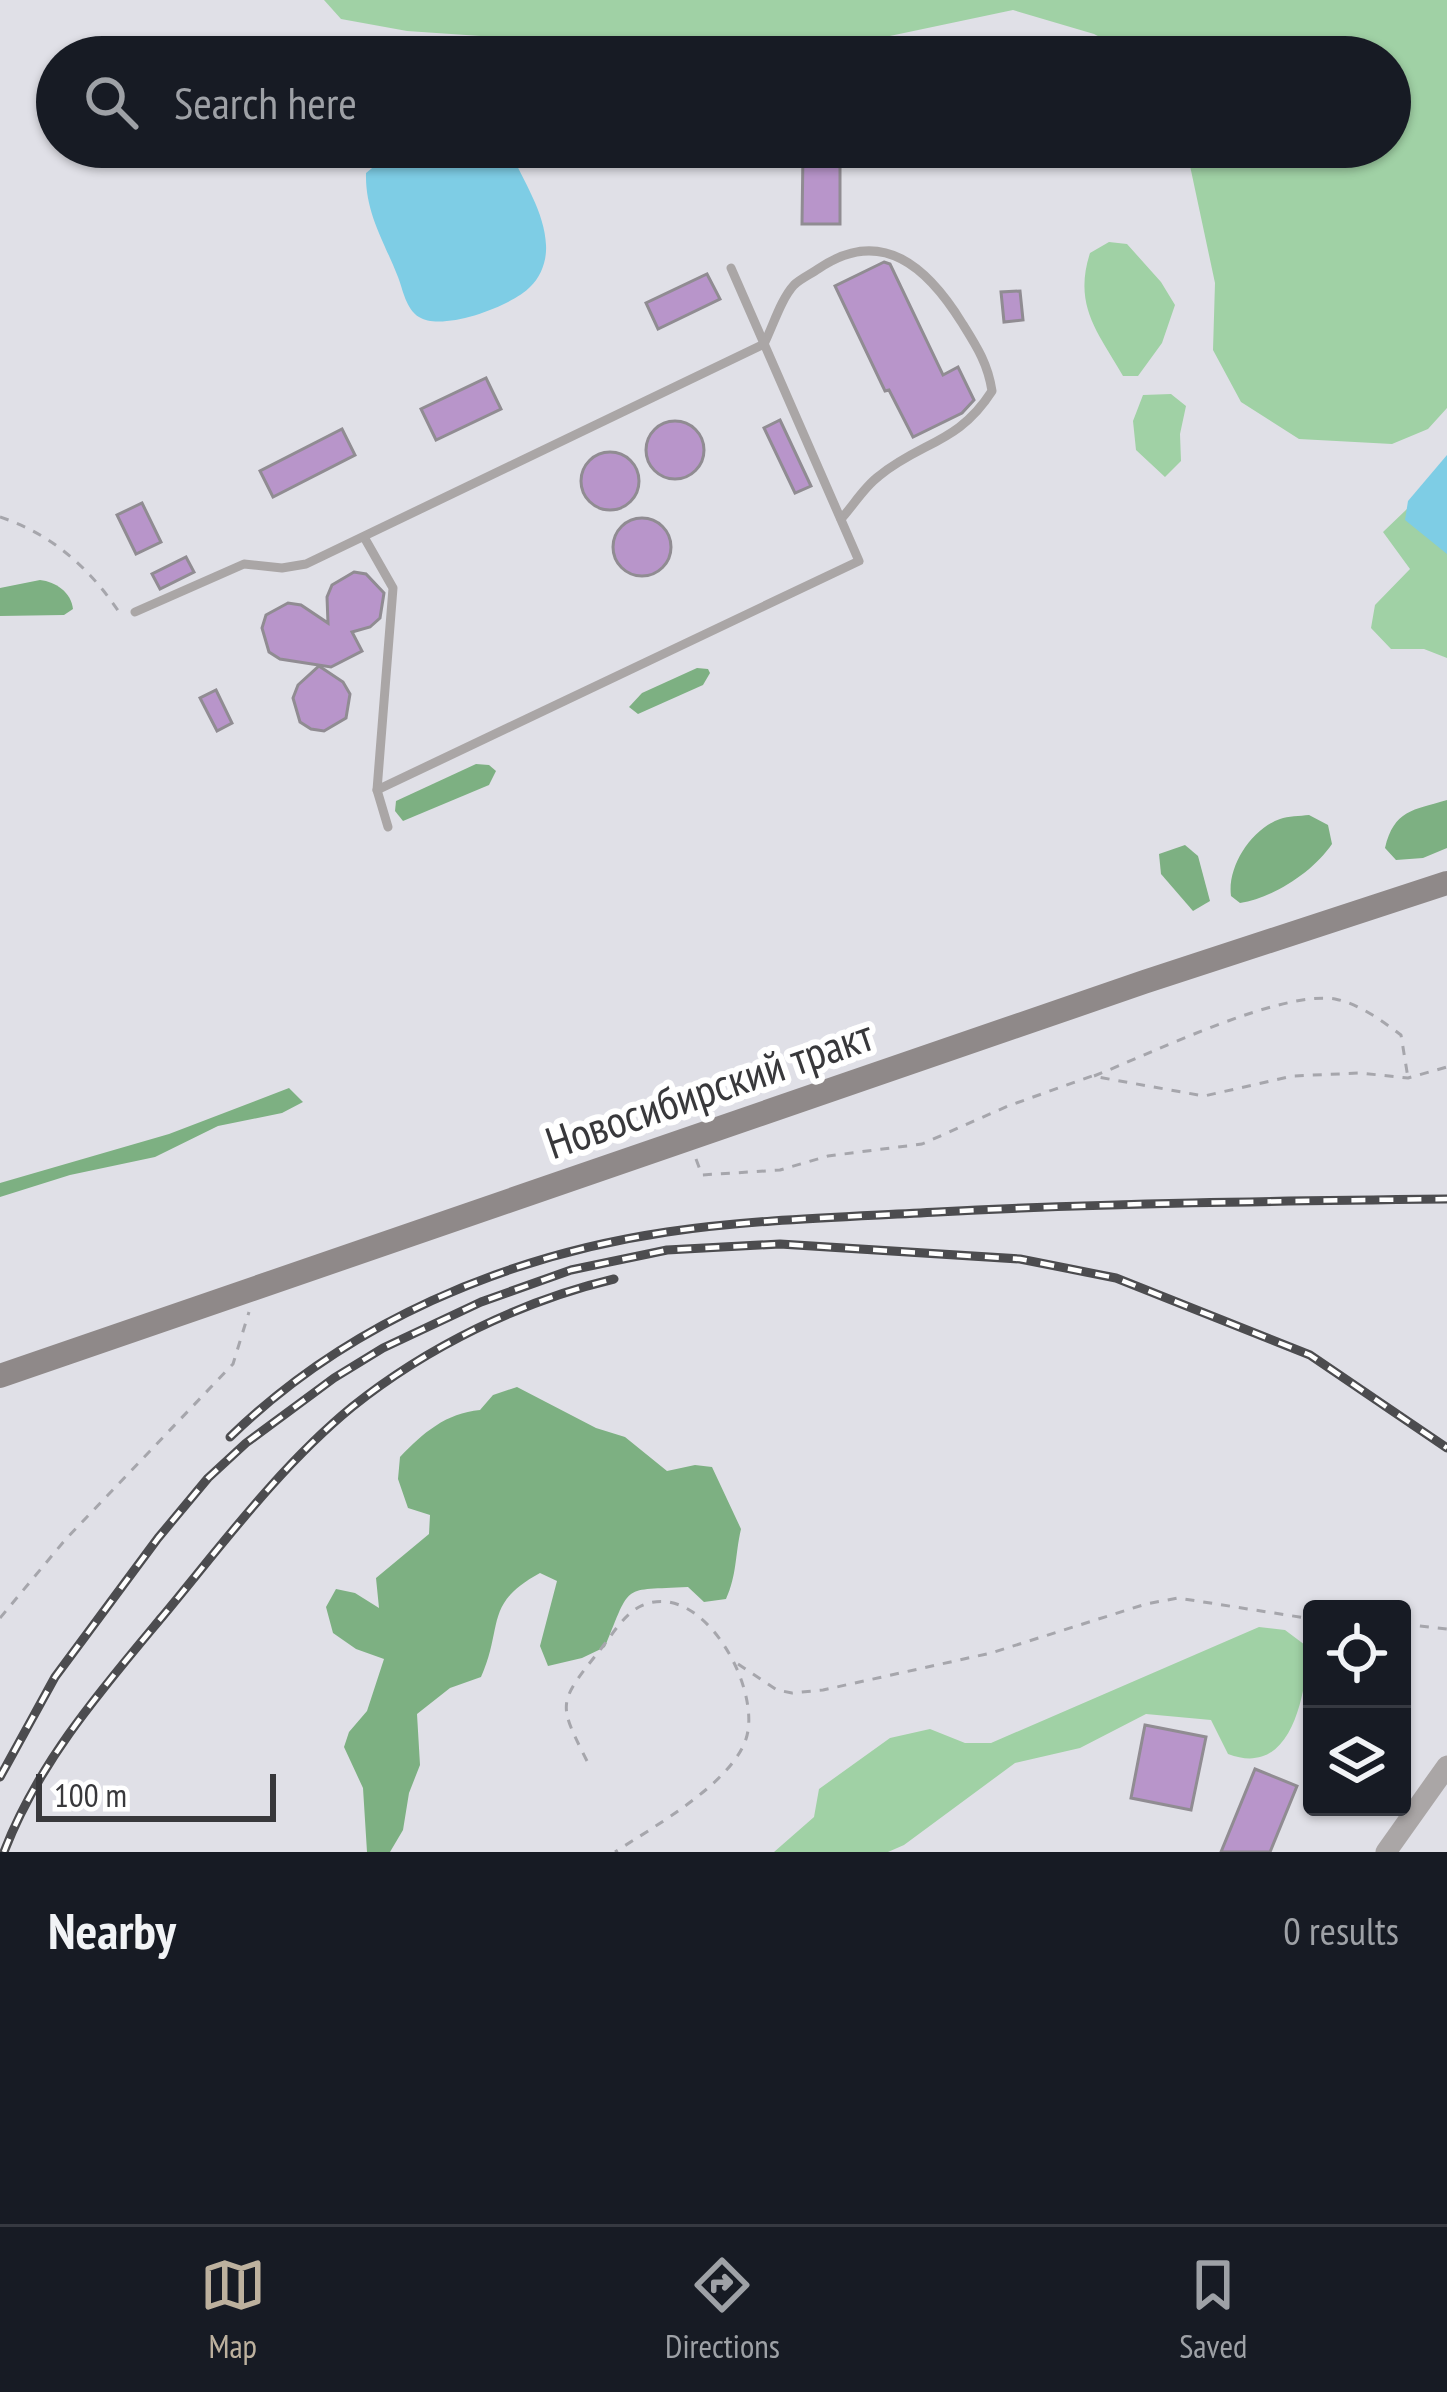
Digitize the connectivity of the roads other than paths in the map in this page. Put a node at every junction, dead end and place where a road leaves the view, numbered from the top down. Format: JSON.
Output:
{"nodes":[{"id":1,"x":730,"y":268,"type":"dead end"},
{"id":2,"x":764,"y":344,"type":"junction"},
{"id":3,"x":841,"y":520,"type":"junction"},
{"id":4,"x":364,"y":537,"type":"junction"},
{"id":5,"x":135,"y":612,"type":"road end"},
{"id":6,"x":377,"y":790,"type":"junction"},
{"id":7,"x":388,"y":827,"type":"dead end"},
{"id":8,"x":1447,"y":883,"type":"edge"},
{"id":9,"x":1447,"y":897,"type":"edge"},
{"id":10,"x":1195,"y":965,"type":"junction"},
{"id":11,"x":0,"y":1376,"type":"edge"},
{"id":12,"x":1447,"y":1766,"type":"edge"},
{"id":13,"x":1386,"y":1852,"type":"edge"}],
"edges":[{"from":1,"to":2,"type":"lane"},
{"from":2,"to":3,"type":"lane"},
{"from":2,"to":3,"type":"lane"},
{"from":2,"to":4,"type":"lane"},
{"from":3,"to":6,"type":"lane"},
{"from":4,"to":5,"type":"lane"},
{"from":4,"to":6,"type":"lane"},
{"from":6,"to":7,"type":"lane"},
{"from":8,"to":10,"type":"main road","name":"Новосибирский тракт"},
{"from":9,"to":10,"type":"main road"},
{"from":10,"to":11,"type":"main road","name":"Новосибирский тракт"},
{"from":12,"to":13,"type":"street"}]}
